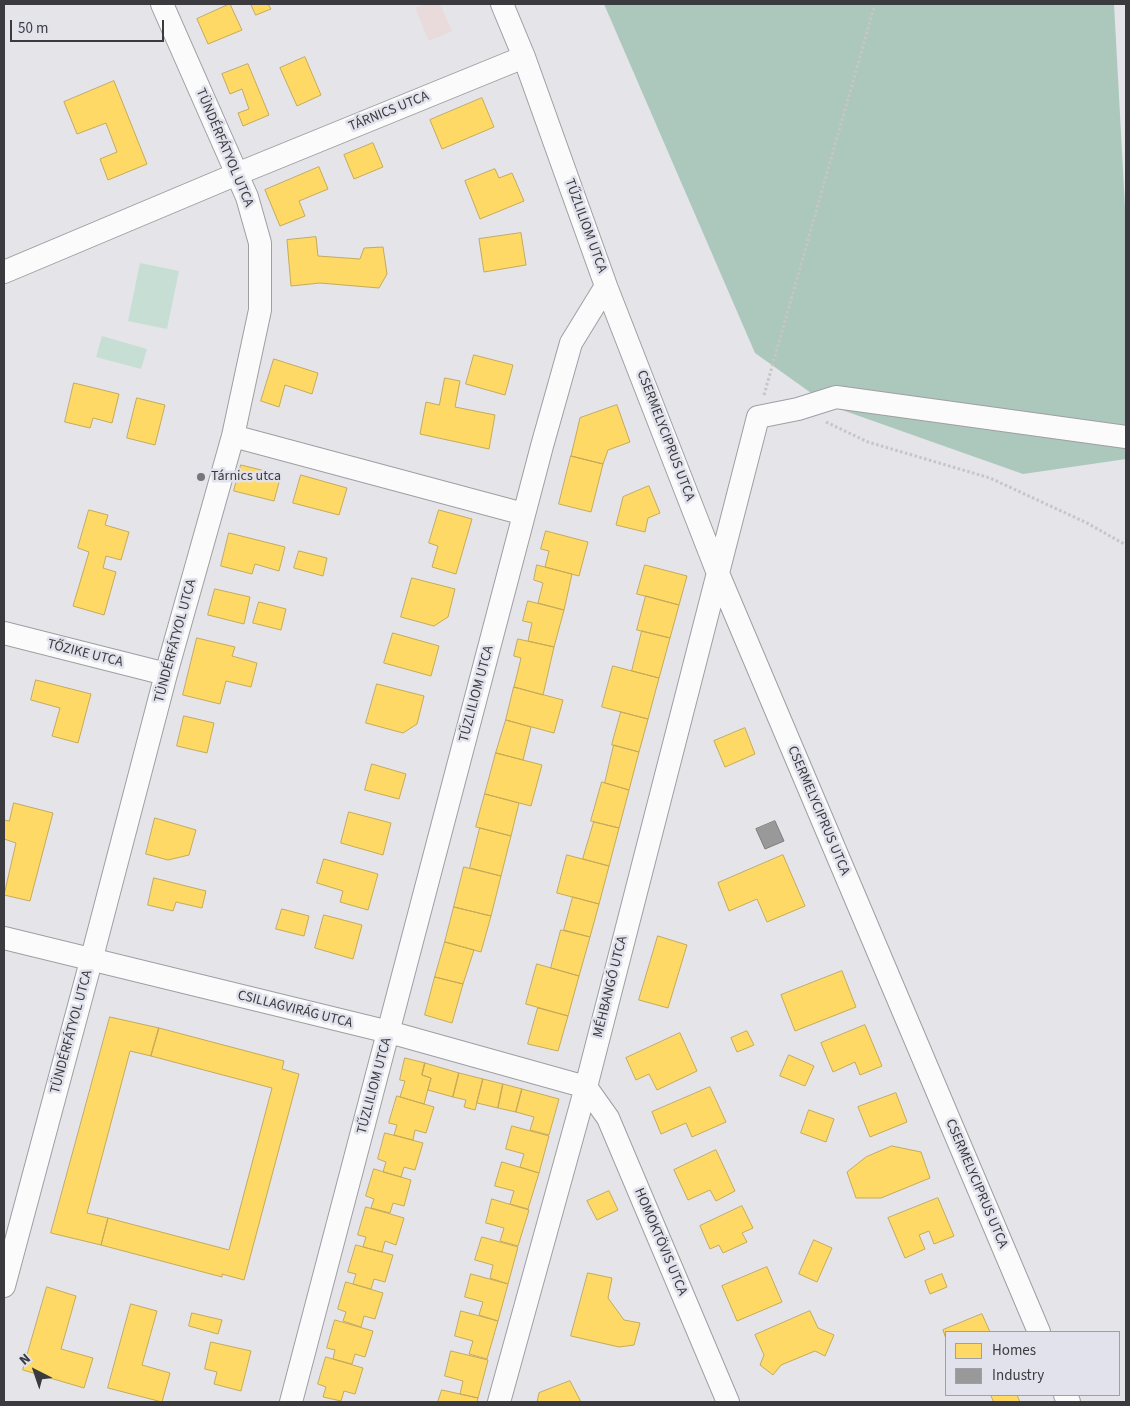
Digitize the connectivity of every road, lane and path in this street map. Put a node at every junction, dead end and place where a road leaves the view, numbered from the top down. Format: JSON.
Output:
{"nodes":[{"id":1,"x":162,"y":4,"type":"edge"},
{"id":2,"x":502,"y":4,"type":"edge"},
{"id":3,"x":875,"y":4,"type":"edge"},
{"id":4,"x":524,"y":57,"type":"junction"},
{"id":5,"x":237,"y":174,"type":"junction"},
{"id":6,"x":4,"y":272,"type":"edge"},
{"id":7,"x":606,"y":286,"type":"junction"},
{"id":8,"x":798,"y":409,"type":"junction"},
{"id":9,"x":758,"y":417,"type":"junction"},
{"id":10,"x":233,"y":436,"type":"junction"},
{"id":11,"x":1126,"y":437,"type":"edge"},
{"id":12,"x":524,"y":514,"type":"junction"},
{"id":13,"x":1126,"y":545,"type":"edge"},
{"id":14,"x":717,"y":571,"type":"junction"},
{"id":15,"x":4,"y":633,"type":"edge"},
{"id":16,"x":166,"y":674,"type":"junction"},
{"id":17,"x":4,"y":938,"type":"edge"},
{"id":18,"x":91,"y":961,"type":"junction"},
{"id":19,"x":389,"y":1032,"type":"junction"},
{"id":20,"x":586,"y":1086,"type":"junction"},
{"id":21,"x":4,"y":1286,"type":"edge"},
{"id":22,"x":1039,"y":1331,"type":"edge"},
{"id":23,"x":291,"y":1402,"type":"edge"},
{"id":24,"x":499,"y":1402,"type":"edge"},
{"id":25,"x":728,"y":1402,"type":"edge"}],
"edges":[{"from":1,"to":5,"type":"street","name":"TÜNDÉRFÁTYOL UTCA"},
{"from":2,"to":4,"type":"street","name":"TŰZLILIOM UTCA"},
{"from":3,"to":9,"type":"path"},
{"from":4,"to":5,"type":"street","name":"TÁRNICS UTCA"},
{"from":4,"to":7,"type":"street","name":"TŰZLILIOM UTCA"},
{"from":5,"to":6,"type":"street","name":"TÁRNICS UTCA"},
{"from":5,"to":10,"type":"street","name":"TÜNDÉRFÁTYOL UTCA"},
{"from":7,"to":12,"type":"street","name":"TŰZLILIOM UTCA"},
{"from":7,"to":14,"type":"street","name":"CSERMELYCIPRUS UTCA"},
{"from":8,"to":9,"type":"street"},
{"from":8,"to":11,"type":"street"},
{"from":8,"to":13,"type":"path"},
{"from":9,"to":14,"type":"street","name":"MÉHBANGÓ UTCA"},
{"from":10,"to":12,"type":"street"},
{"from":10,"to":16,"type":"street","name":"TÜNDÉRFÁTYOL UTCA"},
{"from":12,"to":19,"type":"street","name":"TŰZLILIOM UTCA"},
{"from":14,"to":20,"type":"street","name":"MÉHBANGÓ UTCA"},
{"from":14,"to":22,"type":"street","name":"CSERMELYCIPRUS UTCA"},
{"from":15,"to":16,"type":"street","name":"TŐZIKE UTCA"},
{"from":16,"to":18,"type":"street","name":"TÜNDÉRFÁTYOL UTCA"},
{"from":17,"to":18,"type":"street","name":"CSILLAGVIRÁG UTCA"},
{"from":18,"to":19,"type":"street","name":"CSILLAGVIRÁG UTCA"},
{"from":18,"to":21,"type":"street","name":"TÜNDÉRFÁTYOL UTCA"},
{"from":19,"to":20,"type":"street","name":"CSILLAGVIRÁG UTCA"},
{"from":19,"to":23,"type":"street","name":"TŰZLILIOM UTCA"},
{"from":20,"to":24,"type":"street","name":"MÉHBANGÓ UTCA"},
{"from":20,"to":25,"type":"street","name":"HOMOKTÖVIS UTCA"}]}
